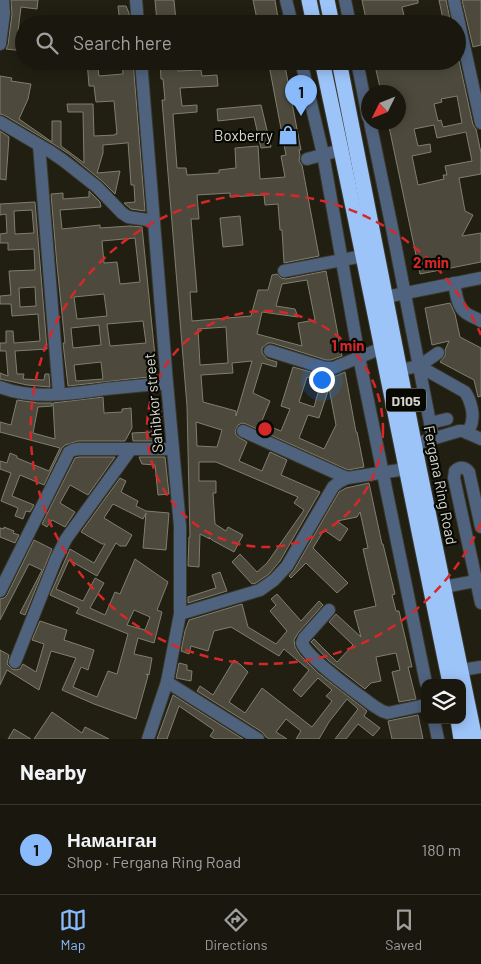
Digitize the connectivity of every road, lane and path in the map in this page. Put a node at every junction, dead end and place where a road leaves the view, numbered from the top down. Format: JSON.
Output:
{"nodes":[{"id":1,"x":3,"y":0,"type":"edge"},
{"id":2,"x":136,"y":0,"type":"edge"},
{"id":3,"x":286,"y":0,"type":"edge"},
{"id":4,"x":309,"y":0,"type":"edge"},
{"id":5,"x":327,"y":0,"type":"edge"},
{"id":6,"x":345,"y":0,"type":"edge"},
{"id":7,"x":454,"y":0,"type":"edge"},
{"id":8,"x":137,"y":15,"type":"edge"},
{"id":9,"x":290,"y":15,"type":"edge"},
{"id":10,"x":312,"y":15,"type":"edge"},
{"id":11,"x":330,"y":15,"type":"edge"},
{"id":12,"x":348,"y":15,"type":"edge"},
{"id":13,"x":457,"y":15,"type":"edge"},
{"id":14,"x":0,"y":44,"type":"edge"},
{"id":15,"x":466,"y":54,"type":"edge"},
{"id":16,"x":142,"y":70,"type":"edge"},
{"id":17,"x":303,"y":70,"type":"edge"},
{"id":18,"x":324,"y":70,"type":"edge"},
{"id":19,"x":341,"y":70,"type":"edge"},
{"id":20,"x":359,"y":70,"type":"edge"},
{"id":21,"x":362,"y":85,"type":"edge"},
{"id":22,"x":350,"y":114,"type":"junction"},
{"id":23,"x":361,"y":116,"type":"edge"},
{"id":24,"x":481,"y":121,"type":"edge"},
{"id":25,"x":0,"y":122,"type":"edge"},
{"id":26,"x":371,"y":130,"type":"edge"},
{"id":27,"x":40,"y":146,"type":"junction"},
{"id":28,"x":341,"y":150,"type":"junction"},
{"id":29,"x":323,"y":154,"type":"junction"},
{"id":30,"x":307,"y":159,"type":"dead end"},
{"id":31,"x":379,"y":168,"type":"junction"},
{"id":32,"x":361,"y":171,"type":"junction"},
{"id":33,"x":154,"y":221,"type":"junction"},
{"id":34,"x":392,"y":228,"type":"junction"},
{"id":35,"x":373,"y":232,"type":"junction"},
{"id":36,"x":363,"y":256,"type":"junction"},
{"id":37,"x":342,"y":260,"type":"junction"},
{"id":38,"x":284,"y":271,"type":"dead end"},
{"id":39,"x":481,"y":278,"type":"edge"},
{"id":40,"x":454,"y":283,"type":"junction"},
{"id":41,"x":404,"y":293,"type":"junction"},
{"id":42,"x":386,"y":297,"type":"junction"},
{"id":43,"x":481,"y":321,"type":"edge"},
{"id":44,"x":382,"y":348,"type":"junction"},
{"id":45,"x":270,"y":351,"type":"dead end"},
{"id":46,"x":438,"y":352,"type":"dead end"},
{"id":47,"x":359,"y":357,"type":"junction"},
{"id":48,"x":419,"y":366,"type":"junction"},
{"id":49,"x":400,"y":370,"type":"junction"},
{"id":50,"x":167,"y":383,"type":"junction"},
{"id":51,"x":0,"y":387,"type":"edge"},
{"id":52,"x":59,"y":394,"type":"junction"},
{"id":53,"x":447,"y":419,"type":"dead end"},
{"id":54,"x":430,"y":423,"type":"junction"},
{"id":55,"x":243,"y":431,"type":"dead end"},
{"id":56,"x":467,"y":433,"type":"junction"},
{"id":57,"x":433,"y":438,"type":"junction"},
{"id":58,"x":481,"y":439,"type":"edge"},
{"id":59,"x":415,"y":444,"type":"junction"},
{"id":60,"x":131,"y":449,"type":"junction"},
{"id":61,"x":173,"y":449,"type":"junction"},
{"id":62,"x":406,"y":469,"type":"junction"},
{"id":63,"x":383,"y":473,"type":"junction"},
{"id":64,"x":347,"y":478,"type":"junction"},
{"id":65,"x":481,"y":527,"type":"edge"},
{"id":66,"x":479,"y":580,"type":"edge"},
{"id":67,"x":444,"y":587,"type":"junction"},
{"id":68,"x":0,"y":591,"type":"edge"},
{"id":69,"x":481,"y":603,"type":"edge"},
{"id":70,"x":329,"y":610,"type":"dead end"},
{"id":71,"x":180,"y":614,"type":"junction"},
{"id":72,"x":15,"y":662,"type":"dead end"},
{"id":73,"x":481,"y":667,"type":"edge"},
{"id":74,"x":461,"y":670,"type":"junction"},
{"id":75,"x":425,"y":679,"type":"edge"},
{"id":76,"x":449,"y":679,"type":"edge"},
{"id":77,"x":167,"y":682,"type":"junction"},
{"id":78,"x":421,"y":706,"type":"edge"},
{"id":79,"x":435,"y":724,"type":"edge"},
{"id":80,"x":459,"y":724,"type":"edge"},
{"id":81,"x":148,"y":739,"type":"edge"},
{"id":82,"x":258,"y":739,"type":"edge"},
{"id":83,"x":438,"y":739,"type":"edge"},
{"id":84,"x":461,"y":739,"type":"edge"},
{"id":85,"x":475,"y":739,"type":"edge"}],
"edges":[{"from":1,"to":14,"type":"street"},
{"from":2,"to":8,"type":"street"},
{"from":3,"to":9,"type":"street"},
{"from":4,"to":10,"type":"highway"},
{"from":5,"to":11,"type":"highway"},
{"from":6,"to":12,"type":"street"},
{"from":7,"to":13,"type":"street"},
{"from":15,"to":24,"type":"street"},
{"from":16,"to":33,"type":"street","name":"Sahibkor street"},
{"from":17,"to":29,"type":"street"},
{"from":18,"to":28,"type":"highway","name":"Fergana Ring Road","number":"D105"},
{"from":19,"to":22,"type":"highway","name":"Fergana Ring Road","number":"D105"},
{"from":20,"to":21,"type":"street"},
{"from":22,"to":23,"type":"street"},
{"from":22,"to":32,"type":"highway","name":"Fergana Ring Road","number":"D105"},
{"from":25,"to":27,"type":"street"},
{"from":26,"to":31,"type":"street"},
{"from":27,"to":33,"type":"street"},
{"from":27,"to":52,"type":"street"},
{"from":28,"to":29,"type":"street"},
{"from":28,"to":36,"type":"highway","name":"Fergana Ring Road","number":"D105"},
{"from":29,"to":30,"type":"street"},
{"from":29,"to":37,"type":"street"},
{"from":31,"to":32,"type":"street"},
{"from":31,"to":34,"type":"street"},
{"from":32,"to":35,"type":"highway","name":"Fergana Ring Road","number":"D105"},
{"from":33,"to":50,"type":"street","name":"Sahibkor street"},
{"from":34,"to":35,"type":"street"},
{"from":34,"to":41,"type":"street"},
{"from":35,"to":42,"type":"highway","name":"Fergana Ring Road","number":"D105"},
{"from":36,"to":37,"type":"street"},
{"from":36,"to":44,"type":"highway","name":"Fergana Ring Road","number":"D105"},
{"from":37,"to":38,"type":"street"},
{"from":37,"to":47,"type":"street"},
{"from":39,"to":40,"type":"street"},
{"from":40,"to":41,"type":"street"},
{"from":40,"to":43,"type":"street"},
{"from":41,"to":42,"type":"street"},
{"from":41,"to":48,"type":"street"},
{"from":42,"to":49,"type":"highway","name":"Fergana Ring Road","number":"D105"},
{"from":44,"to":47,"type":"street"},
{"from":44,"to":62,"type":"highway","name":"Fergana Ring Road","number":"D105"},
{"from":45,"to":47,"type":"street"},
{"from":46,"to":48,"type":"street"},
{"from":47,"to":63,"type":"street"},
{"from":48,"to":49,"type":"street"},
{"from":48,"to":54,"type":"street"},
{"from":48,"to":56,"type":"street"},
{"from":49,"to":59,"type":"highway","name":"Fergana Ring Road","number":"D105"},
{"from":50,"to":52,"type":"street"},
{"from":50,"to":61,"type":"street","name":"Sahibkor street"},
{"from":51,"to":52,"type":"street"},
{"from":53,"to":54,"type":"street"},
{"from":54,"to":57,"type":"street"},
{"from":55,"to":64,"type":"street"},
{"from":56,"to":57,"type":"street"},
{"from":56,"to":58,"type":"street"},
{"from":57,"to":59,"type":"street"},
{"from":59,"to":67,"type":"highway","name":"Fergana Ring Road","number":"D105"},
{"from":60,"to":61,"type":"street"},
{"from":60,"to":68,"type":"street"},
{"from":60,"to":72,"type":"street"},
{"from":61,"to":71,"type":"street","name":"Sahibkor street"},
{"from":62,"to":63,"type":"street"},
{"from":62,"to":76,"type":"highway","name":"Fergana Ring Road","number":"D105"},
{"from":63,"to":64,"type":"street"},
{"from":63,"to":75,"type":"street"},
{"from":64,"to":71,"type":"street"},
{"from":65,"to":66,"type":"street"},
{"from":66,"to":67,"type":"street"},
{"from":66,"to":69,"type":"street"},
{"from":67,"to":74,"type":"highway","name":"Fergana Ring Road","number":"D105"},
{"from":70,"to":78,"type":"street"},
{"from":71,"to":77,"type":"street","name":"Sahibkor street"},
{"from":73,"to":74,"type":"street"},
{"from":74,"to":85,"type":"highway","name":"Fergana Ring Road","number":"D105"},
{"from":77,"to":81,"type":"street","name":"Sahibkor street"},
{"from":77,"to":82,"type":"street"},
{"from":79,"to":83,"type":"street"},
{"from":80,"to":84,"type":"highway"}]}
